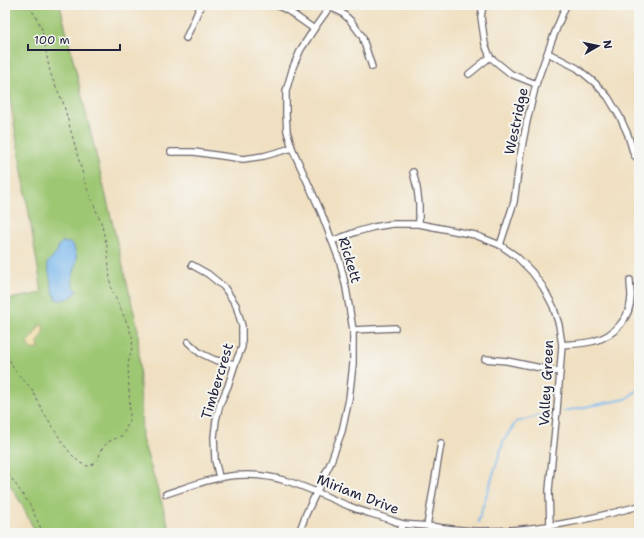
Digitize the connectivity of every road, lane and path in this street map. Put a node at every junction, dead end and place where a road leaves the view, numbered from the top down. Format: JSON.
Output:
{"nodes":[{"id":1,"x":29,"y":5,"type":"edge"},
{"id":2,"x":201,"y":5,"type":"edge"},
{"id":3,"x":276,"y":5,"type":"edge"},
{"id":4,"x":483,"y":5,"type":"edge"},
{"id":5,"x":566,"y":5,"type":"edge"},
{"id":6,"x":331,"y":6,"type":"edge"},
{"id":7,"x":314,"y":29,"type":"junction"},
{"id":8,"x":186,"y":38,"type":"dead end"},
{"id":9,"x":548,"y":53,"type":"junction"},
{"id":10,"x":490,"y":57,"type":"junction"},
{"id":11,"x":372,"y":67,"type":"dead end"},
{"id":12,"x":469,"y":74,"type":"dead end"},
{"id":13,"x":536,"y":84,"type":"junction"},
{"id":14,"x":292,"y":148,"type":"junction"},
{"id":15,"x":171,"y":152,"type":"dead end"},
{"id":16,"x":639,"y":160,"type":"edge"},
{"id":17,"x":412,"y":172,"type":"dead end"},
{"id":18,"x":419,"y":224,"type":"junction"},
{"id":19,"x":332,"y":241,"type":"junction"},
{"id":20,"x":500,"y":245,"type":"junction"},
{"id":21,"x":192,"y":265,"type":"dead end"},
{"id":22,"x":630,"y":280,"type":"dead end"},
{"id":23,"x":395,"y":328,"type":"dead end"},
{"id":24,"x":353,"y":330,"type":"junction"},
{"id":25,"x":188,"y":342,"type":"dead end"},
{"id":26,"x":562,"y":345,"type":"junction"},
{"id":27,"x":5,"y":349,"type":"edge"},
{"id":28,"x":485,"y":359,"type":"dead end"},
{"id":29,"x":235,"y":364,"type":"junction"},
{"id":30,"x":560,"y":372,"type":"junction"},
{"id":31,"x":441,"y":443,"type":"dead end"},
{"id":32,"x":638,"y":459,"type":"dead end"},
{"id":33,"x":639,"y":467,"type":"edge"},
{"id":34,"x":5,"y":469,"type":"edge"},
{"id":35,"x":219,"y":477,"type":"junction"},
{"id":36,"x":317,"y":492,"type":"junction"},
{"id":37,"x":166,"y":494,"type":"dead end"},
{"id":38,"x":639,"y":506,"type":"edge"},
{"id":39,"x":402,"y":524,"type":"junction"},
{"id":40,"x":426,"y":526,"type":"junction"},
{"id":41,"x":550,"y":526,"type":"junction"},
{"id":42,"x":43,"y":533,"type":"edge"},
{"id":43,"x":299,"y":533,"type":"edge"},
{"id":44,"x":400,"y":533,"type":"edge"}],
"edges":[{"from":1,"to":27,"type":"path"},
{"from":2,"to":8,"type":"street"},
{"from":3,"to":7,"type":"street"},
{"from":4,"to":10,"type":"street"},
{"from":5,"to":9,"type":"street","name":"Westridge"},
{"from":6,"to":7,"type":"street","name":"Rickett"},
{"from":6,"to":11,"type":"street"},
{"from":7,"to":14,"type":"street","name":"Rickett"},
{"from":9,"to":13,"type":"street","name":"Westridge"},
{"from":9,"to":16,"type":"street"},
{"from":10,"to":12,"type":"street"},
{"from":10,"to":13,"type":"street"},
{"from":13,"to":20,"type":"street","name":"Westridge"},
{"from":14,"to":15,"type":"street"},
{"from":14,"to":19,"type":"street","name":"Rickett"},
{"from":17,"to":18,"type":"street"},
{"from":18,"to":19,"type":"street","name":"Valley Green"},
{"from":18,"to":20,"type":"street","name":"Valley Green"},
{"from":19,"to":24,"type":"street","name":"Rickett"},
{"from":20,"to":26,"type":"street","name":"Valley Green"},
{"from":21,"to":29,"type":"street","name":"Timbercrest"},
{"from":22,"to":26,"type":"street"},
{"from":23,"to":24,"type":"street"},
{"from":24,"to":36,"type":"street","name":"Rickett"},
{"from":25,"to":29,"type":"street"},
{"from":26,"to":30,"type":"street","name":"Valley Green"},
{"from":28,"to":30,"type":"street"},
{"from":29,"to":35,"type":"street","name":"Timbercrest"},
{"from":30,"to":41,"type":"street","name":"Valley Green"},
{"from":31,"to":40,"type":"street"},
{"from":32,"to":33,"type":"street"},
{"from":34,"to":42,"type":"path"},
{"from":35,"to":36,"type":"street","name":"Miriam Drive"},
{"from":35,"to":37,"type":"street","name":"Miriam Drive"},
{"from":36,"to":39,"type":"street","name":"Miriam Drive"},
{"from":36,"to":43,"type":"street","name":"Rickett"},
{"from":38,"to":41,"type":"street","name":"Miriam Drive"},
{"from":39,"to":40,"type":"street","name":"Miriam Drive"},
{"from":39,"to":44,"type":"street"},
{"from":40,"to":41,"type":"street","name":"Miriam Drive"}]}
